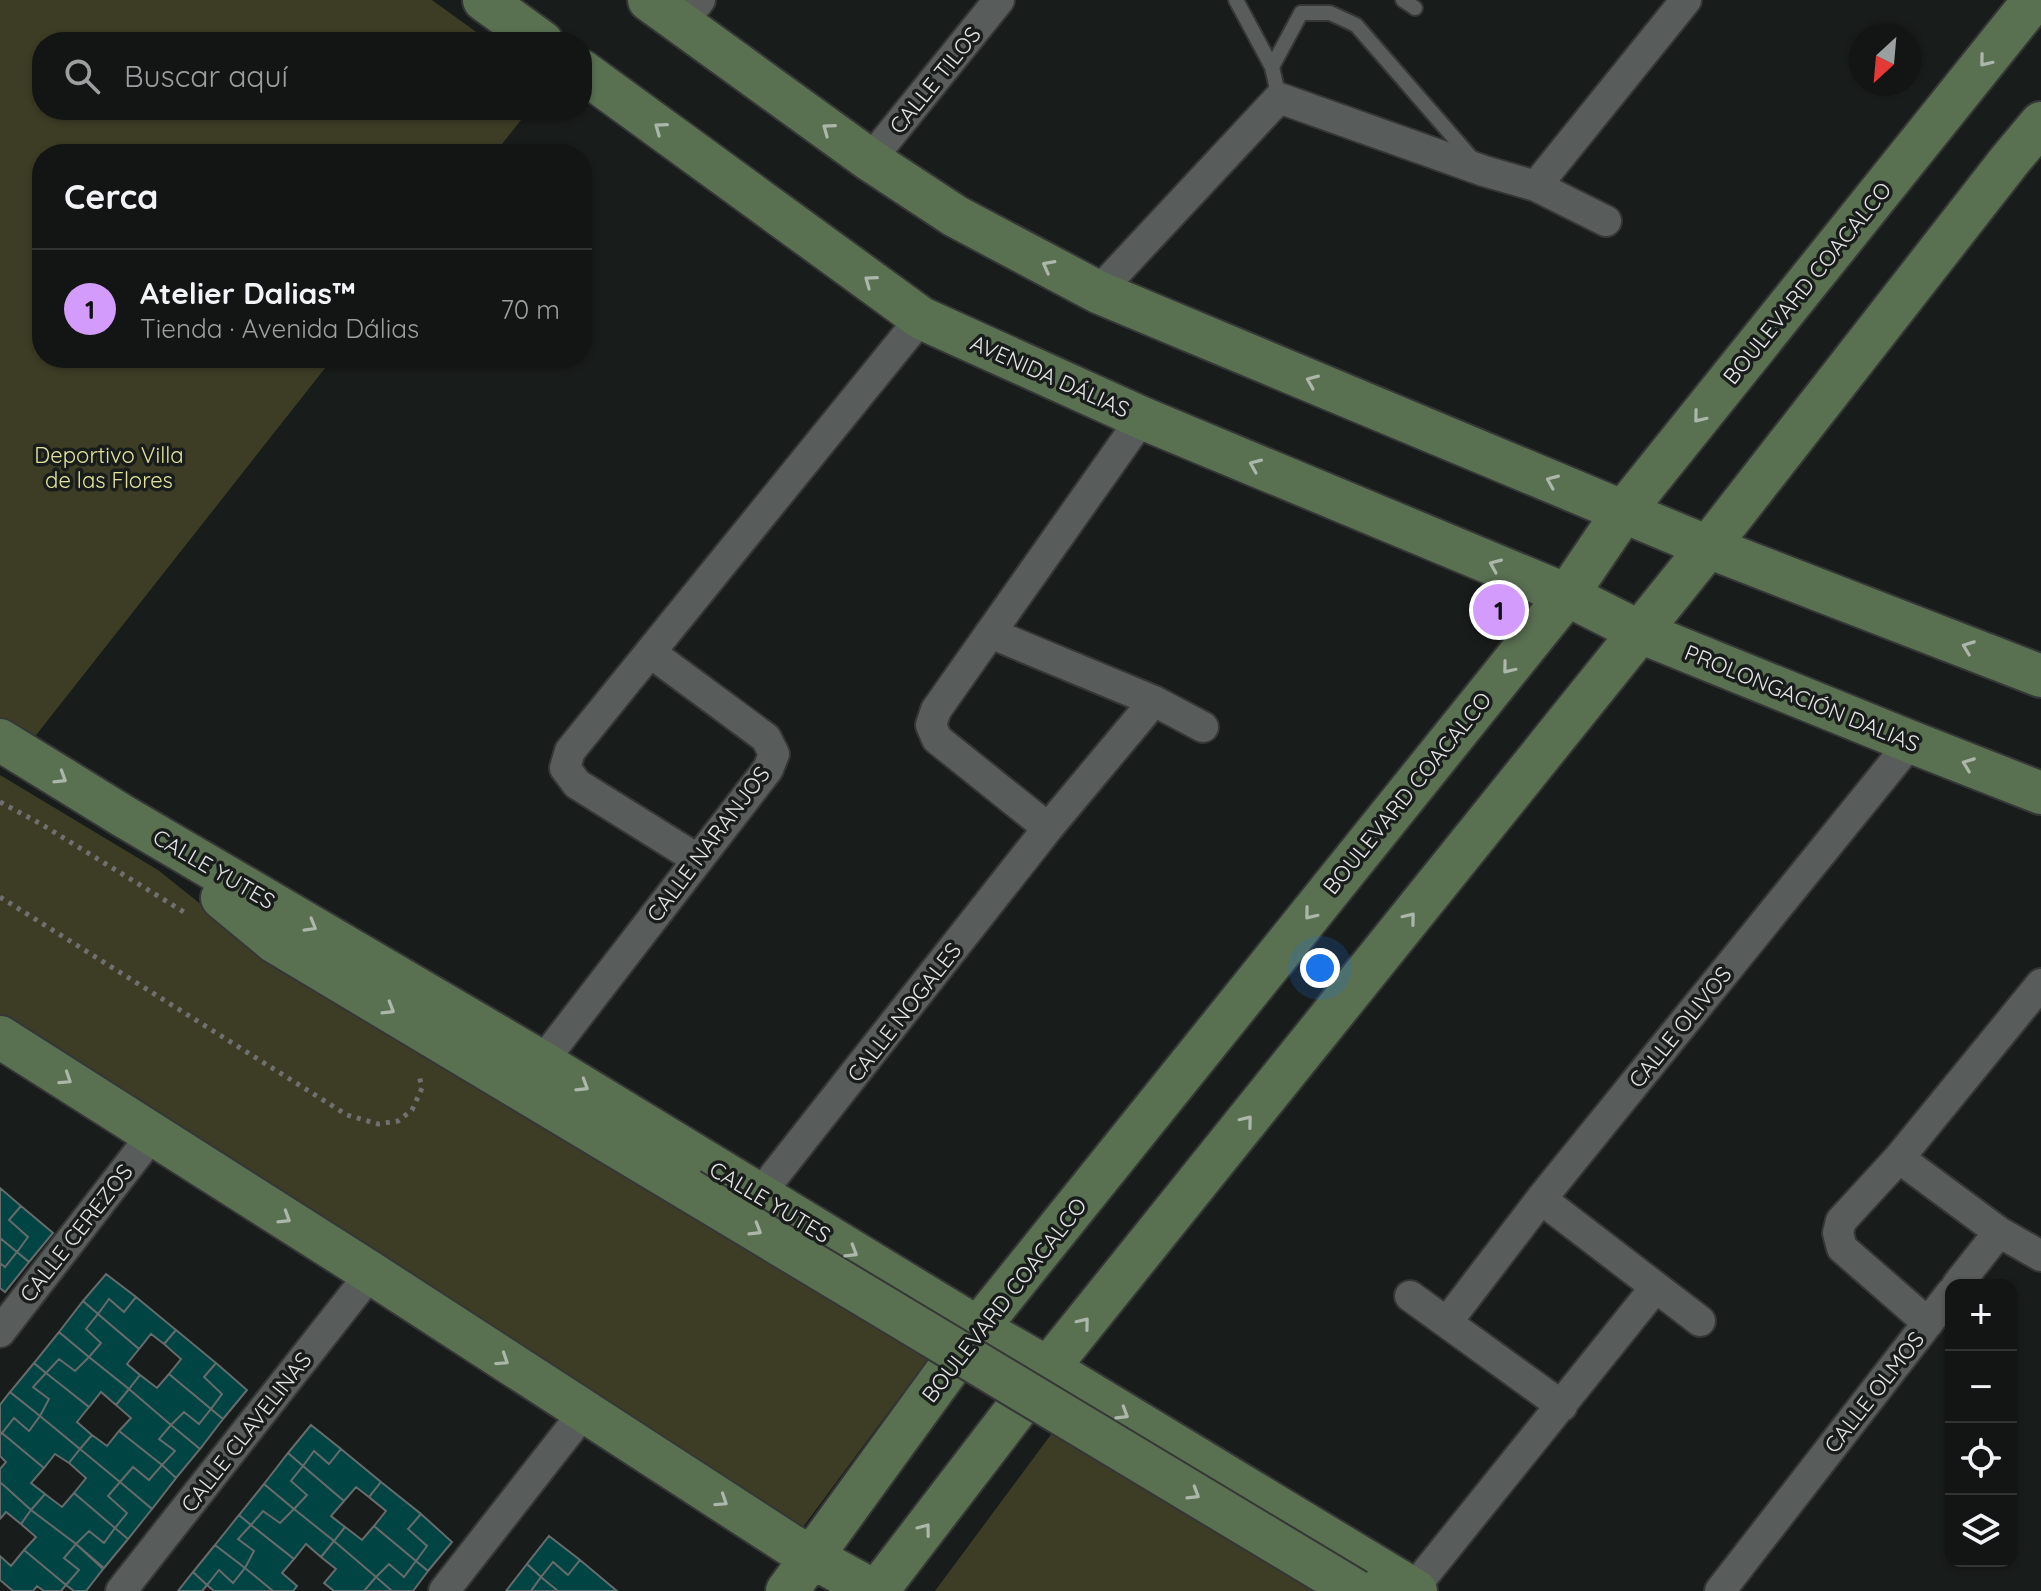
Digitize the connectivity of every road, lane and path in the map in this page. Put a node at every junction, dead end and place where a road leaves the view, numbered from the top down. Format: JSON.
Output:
{"nodes":[{"id":1,"x":484,"y":0,"type":"edge"},
{"id":2,"x":999,"y":0,"type":"edge"},
{"id":3,"x":1236,"y":0,"type":"edge"},
{"id":4,"x":1686,"y":0,"type":"edge"},
{"id":5,"x":2034,"y":0,"type":"edge"},
{"id":6,"x":677,"y":8,"type":"edge"},
{"id":7,"x":528,"y":32,"type":"edge"},
{"id":8,"x":1272,"y":67,"type":"junction"},
{"id":9,"x":592,"y":78,"type":"edge"},
{"id":10,"x":1279,"y":98,"type":"junction"},
{"id":11,"x":2041,"y":123,"type":"edge"},
{"id":12,"x":870,"y":160,"type":"junction"},
{"id":13,"x":1484,"y":171,"type":"junction"},
{"id":14,"x":1536,"y":186,"type":"junction"},
{"id":15,"x":1606,"y":221,"type":"dead end"},
{"id":16,"x":1098,"y":292,"type":"junction"},
{"id":17,"x":921,"y":318,"type":"junction"},
{"id":18,"x":1142,"y":418,"type":"junction"},
{"id":19,"x":1624,"y":511,"type":"junction"},
{"id":20,"x":1708,"y":547,"type":"junction"},
{"id":21,"x":1567,"y":595,"type":"junction"},
{"id":22,"x":1640,"y":632,"type":"junction"},
{"id":23,"x":990,"y":633,"type":"junction"},
{"id":24,"x":651,"y":653,"type":"junction"},
{"id":25,"x":2041,"y":676,"type":"edge"},
{"id":26,"x":1154,"y":701,"type":"junction"},
{"id":27,"x":1203,"y":727,"type":"dead end"},
{"id":28,"x":0,"y":740,"type":"edge"},
{"id":29,"x":1911,"y":742,"type":"junction"},
{"id":30,"x":2041,"y":793,"type":"edge"},
{"id":31,"x":0,"y":802,"type":"edge"},
{"id":32,"x":123,"y":816,"type":"junction"},
{"id":33,"x":1048,"y":828,"type":"junction"},
{"id":34,"x":697,"y":859,"type":"junction"},
{"id":35,"x":0,"y":897,"type":"edge"},
{"id":36,"x":195,"y":918,"type":"dead end"},
{"id":37,"x":2041,"y":984,"type":"edge"},
{"id":38,"x":0,"y":1037,"type":"edge"},
{"id":39,"x":542,"y":1062,"type":"junction"},
{"id":40,"x":417,"y":1063,"type":"dead end"},
{"id":41,"x":153,"y":1134,"type":"junction"},
{"id":42,"x":1899,"y":1158,"type":"junction"},
{"id":43,"x":759,"y":1195,"type":"junction"},
{"id":44,"x":1541,"y":1199,"type":"junction"},
{"id":45,"x":1999,"y":1232,"type":"junction"},
{"id":46,"x":2041,"y":1256,"type":"edge"},
{"id":47,"x":371,"y":1273,"type":"junction"},
{"id":48,"x":1962,"y":1279,"type":"edge"},
{"id":49,"x":1655,"y":1288,"type":"junction"},
{"id":50,"x":1410,"y":1296,"type":"dead end"},
{"id":51,"x":1945,"y":1301,"type":"edge"},
{"id":52,"x":1700,"y":1321,"type":"dead end"},
{"id":53,"x":1447,"y":1322,"type":"junction"},
{"id":54,"x":1928,"y":1323,"type":"junction"},
{"id":55,"x":978,"y":1328,"type":"junction"},
{"id":56,"x":0,"y":1332,"type":"edge"},
{"id":57,"x":1048,"y":1368,"type":"junction"},
{"id":58,"x":1562,"y":1406,"type":"junction"},
{"id":59,"x":584,"y":1412,"type":"junction"},
{"id":60,"x":812,"y":1558,"type":"junction"},
{"id":61,"x":1414,"y":1590,"type":"edge"},
{"id":62,"x":121,"y":1591,"type":"edge"},
{"id":63,"x":444,"y":1591,"type":"edge"},
{"id":64,"x":787,"y":1591,"type":"edge"},
{"id":65,"x":876,"y":1591,"type":"edge"},
{"id":66,"x":1356,"y":1591,"type":"edge"},
{"id":67,"x":1720,"y":1591,"type":"edge"}],
"edges":[{"from":1,"to":7,"type":"main road"},
{"from":2,"to":12,"type":"street","name":"CALLE TILOS"},
{"from":3,"to":8,"type":"lane"},
{"from":4,"to":14,"type":"street"},
{"from":5,"to":19,"type":"main road","name":"BOULEVARD COACALCO","one_way":true},
{"from":12,"to":6,"type":"main road","one_way":true},
{"from":8,"to":10,"type":"lane"},
{"from":8,"to":13,"type":"lane"},
{"from":17,"to":9,"type":"main road","name":"AVENIDA DÁLIAS","one_way":true},
{"from":10,"to":13,"type":"street"},
{"from":10,"to":16,"type":"street"},
{"from":11,"to":20,"type":"main road"},
{"from":16,"to":12,"type":"main road","one_way":true},
{"from":13,"to":14,"type":"street"},
{"from":14,"to":15,"type":"street"},
{"from":19,"to":16,"type":"main road","one_way":true},
{"from":17,"to":18,"type":"main road","name":"AVENIDA DÁLIAS"},
{"from":17,"to":24,"type":"street"},
{"from":21,"to":18,"type":"main road","name":"AVENIDA DÁLIAS","one_way":true},
{"from":18,"to":23,"type":"street"},
{"from":19,"to":20,"type":"main road"},
{"from":19,"to":21,"type":"main road","name":"BOULEVARD COACALCO"},
{"from":20,"to":22,"type":"main road"},
{"from":25,"to":20,"type":"main road","one_way":true},
{"from":21,"to":22,"type":"main road","name":"PROLONGACIÓN DALIAS"},
{"from":21,"to":55,"type":"main road","name":"BOULEVARD COACALCO","one_way":true},
{"from":22,"to":29,"type":"main road","name":"PROLONGACIÓN DALIAS"},
{"from":57,"to":22,"type":"main road","one_way":true},
{"from":23,"to":26,"type":"street"},
{"from":23,"to":33,"type":"street"},
{"from":24,"to":34,"type":"street","name":"CALLE NARANJOS"},
{"from":24,"to":34,"type":"street"},
{"from":26,"to":27,"type":"street"},
{"from":26,"to":33,"type":"street","name":"CALLE NOGALES"},
{"from":28,"to":32,"type":"main road","name":"CALLE YUTES","one_way":true},
{"from":30,"to":29,"type":"main road","name":"PROLONGACIÓN DALIAS","one_way":true},
{"from":29,"to":44,"type":"street","name":"CALLE OLIVOS"},
{"from":31,"to":36,"type":"path"},
{"from":32,"to":39,"type":"main road","name":"CALLE YUTES","one_way":true},
{"from":32,"to":66,"type":"main road","name":"CALLE YUTES","one_way":true,"bridge":true},
{"from":33,"to":43,"type":"street","name":"CALLE NOGALES"},
{"from":34,"to":39,"type":"street","name":"CALLE NARANJOS"},
{"from":35,"to":40,"type":"path"},
{"from":37,"to":42,"type":"street","name":"CALLE OLMOS"},
{"from":38,"to":41,"type":"main road","one_way":true},
{"from":39,"to":43,"type":"main road","name":"CALLE YUTES","one_way":true},
{"from":41,"to":47,"type":"main road","one_way":true},
{"from":41,"to":56,"type":"street","name":"CALLE CEREZOS"},
{"from":42,"to":45,"type":"street"},
{"from":42,"to":54,"type":"street","name":"CALLE OLMOS"},
{"from":43,"to":55,"type":"main road","name":"CALLE YUTES","one_way":true},
{"from":44,"to":49,"type":"street"},
{"from":44,"to":53,"type":"street","name":"CALLE OLIVOS"},
{"from":45,"to":46,"type":"street"},
{"from":45,"to":48,"type":"street"},
{"from":47,"to":59,"type":"main road","one_way":true},
{"from":47,"to":62,"type":"street","name":"CALLE CLAVELINAS"},
{"from":49,"to":52,"type":"street"},
{"from":49,"to":58,"type":"street"},
{"from":50,"to":53,"type":"street"},
{"from":51,"to":54,"type":"street"},
{"from":53,"to":58,"type":"street"},
{"from":54,"to":67,"type":"street","name":"CALLE OLMOS"},
{"from":55,"to":57,"type":"main road","name":"CALLE YUTES"},
{"from":55,"to":60,"type":"main road","name":"BOULEVARD COACALCO"},
{"from":57,"to":61,"type":"main road","name":"CALLE YUTES","one_way":true},
{"from":65,"to":57,"type":"main road","one_way":true},
{"from":58,"to":61,"type":"street"},
{"from":59,"to":60,"type":"main road","one_way":true},
{"from":59,"to":63,"type":"street"},
{"from":60,"to":64,"type":"main road","name":"BOULEVARD COACALCO"},
{"from":60,"to":65,"type":"main road"}]}
